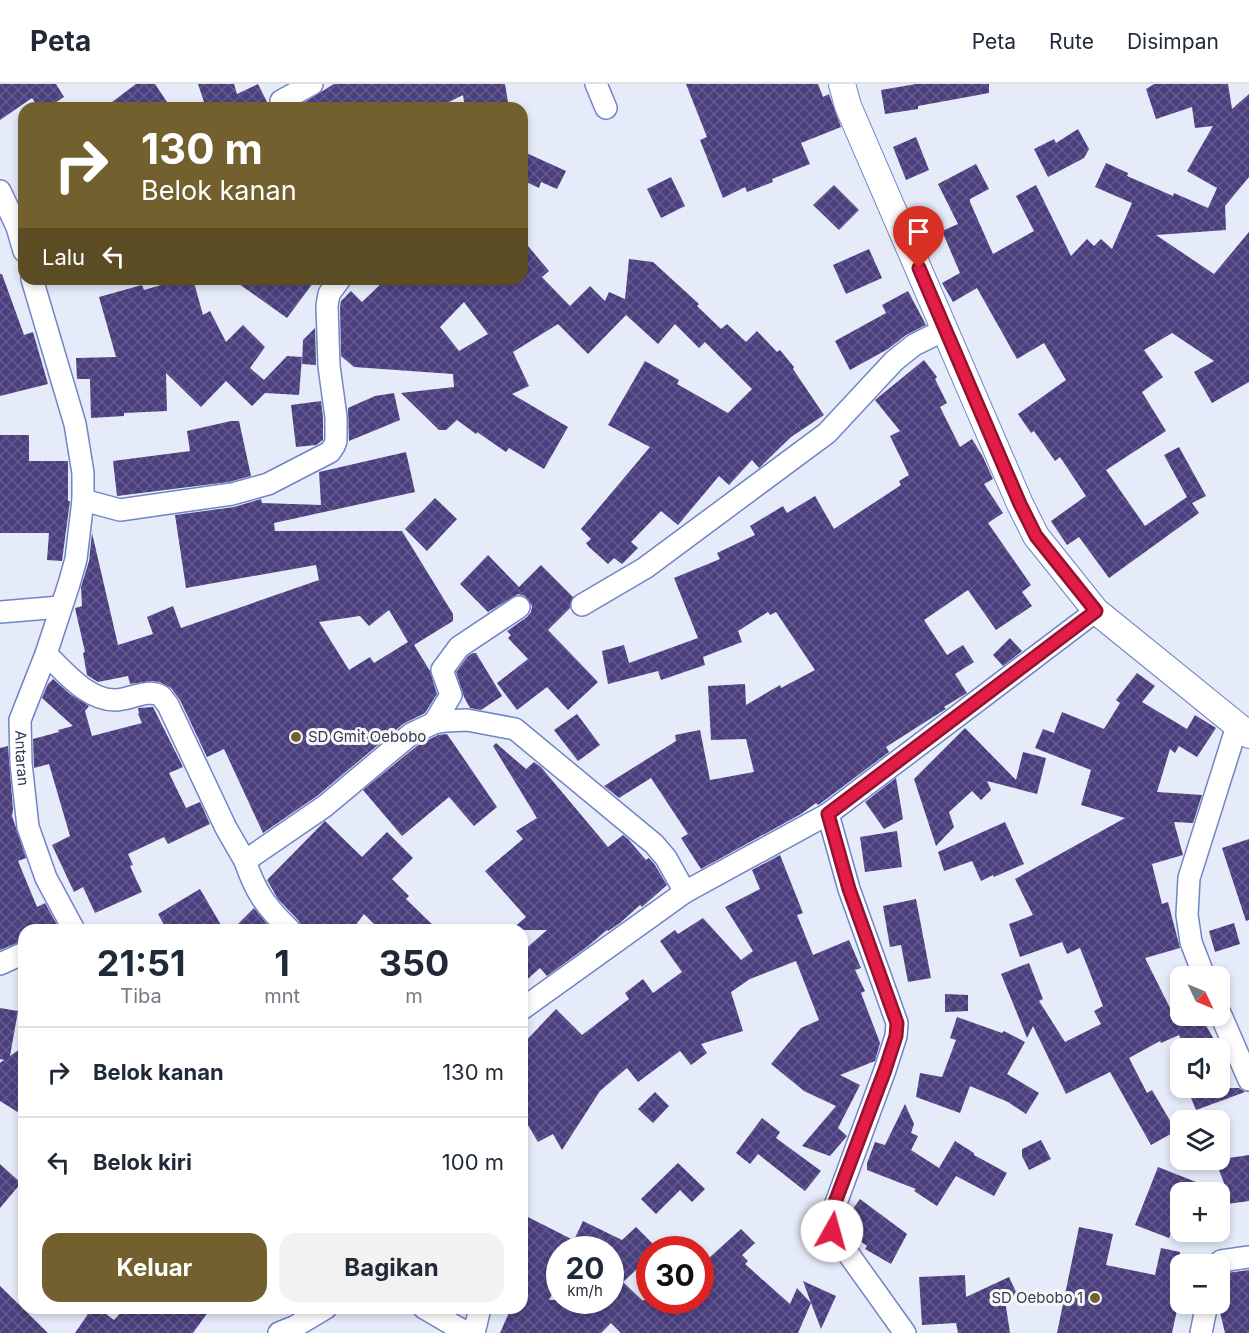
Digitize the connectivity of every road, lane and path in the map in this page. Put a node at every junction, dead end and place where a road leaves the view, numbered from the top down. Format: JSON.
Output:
{"nodes":[{"id":1,"x":312,"y":84,"type":"edge"},
{"id":2,"x":596,"y":84,"type":"edge"},
{"id":3,"x":842,"y":84,"type":"edge"},
{"id":4,"x":280,"y":98,"type":"edge"},
{"id":5,"x":606,"y":108,"type":"dead end"},
{"id":6,"x":0,"y":191,"type":"edge"},
{"id":7,"x":18,"y":230,"type":"edge"},
{"id":8,"x":34,"y":285,"type":"edge"},
{"id":9,"x":336,"y":285,"type":"edge"},
{"id":10,"x":946,"y":329,"type":"junction"},
{"id":11,"x":83,"y":500,"type":"junction"},
{"id":12,"x":582,"y":605,"type":"dead end"},
{"id":13,"x":60,"y":607,"type":"junction"},
{"id":14,"x":519,"y":607,"type":"dead end"},
{"id":15,"x":1096,"y":611,"type":"junction"},
{"id":16,"x":0,"y":612,"type":"edge"},
{"id":17,"x":46,"y":654,"type":"junction"},
{"id":18,"x":434,"y":723,"type":"junction"},
{"id":19,"x":1243,"y":730,"type":"edge"},
{"id":20,"x":828,"y":814,"type":"junction"},
{"id":21,"x":245,"y":861,"type":"junction"},
{"id":22,"x":685,"y":892,"type":"junction"},
{"id":23,"x":69,"y":924,"type":"edge"},
{"id":24,"x":284,"y":924,"type":"edge"},
{"id":25,"x":18,"y":956,"type":"edge"},
{"id":26,"x":0,"y":964,"type":"edge"},
{"id":27,"x":1200,"y":966,"type":"edge"},
{"id":28,"x":528,"y":1005,"type":"edge"},
{"id":29,"x":1226,"y":1026,"type":"edge"},
{"id":30,"x":1249,"y":1080,"type":"edge"},
{"id":31,"x":1249,"y":1257,"type":"edge"},
{"id":32,"x":1230,"y":1260,"type":"edge"},
{"id":33,"x":316,"y":1314,"type":"edge"},
{"id":34,"x":434,"y":1314,"type":"edge"},
{"id":35,"x":479,"y":1314,"type":"edge"},
{"id":36,"x":1205,"y":1314,"type":"edge"},
{"id":37,"x":279,"y":1333,"type":"edge"},
{"id":38,"x":467,"y":1333,"type":"edge"},
{"id":39,"x":474,"y":1333,"type":"edge"},
{"id":40,"x":905,"y":1333,"type":"edge"},
{"id":41,"x":1202,"y":1333,"type":"edge"}],
"edges":[{"from":1,"to":4,"type":"street"},
{"from":2,"to":5,"type":"street"},
{"from":3,"to":10,"type":"street"},
{"from":6,"to":7,"type":"street"},
{"from":8,"to":11,"type":"street","name":"Antaran"},
{"from":9,"to":11,"type":"street"},
{"from":10,"to":12,"type":"street"},
{"from":10,"to":15,"type":"street"},
{"from":11,"to":13,"type":"street","name":"Antaran"},
{"from":13,"to":16,"type":"street"},
{"from":13,"to":17,"type":"street","name":"Antaran"},
{"from":14,"to":18,"type":"street"},
{"from":15,"to":19,"type":"street"},
{"from":15,"to":20,"type":"street"},
{"from":17,"to":21,"type":"street"},
{"from":17,"to":23,"type":"street","name":"Antaran"},
{"from":18,"to":21,"type":"street"},
{"from":18,"to":22,"type":"street"},
{"from":19,"to":27,"type":"street"},
{"from":20,"to":22,"type":"street"},
{"from":20,"to":40,"type":"street"},
{"from":21,"to":24,"type":"street"},
{"from":22,"to":28,"type":"street"},
{"from":25,"to":26,"type":"street"},
{"from":29,"to":30,"type":"street"},
{"from":31,"to":32,"type":"street"},
{"from":33,"to":37,"type":"street"},
{"from":34,"to":38,"type":"street"},
{"from":35,"to":39,"type":"street"},
{"from":36,"to":41,"type":"street"}]}
